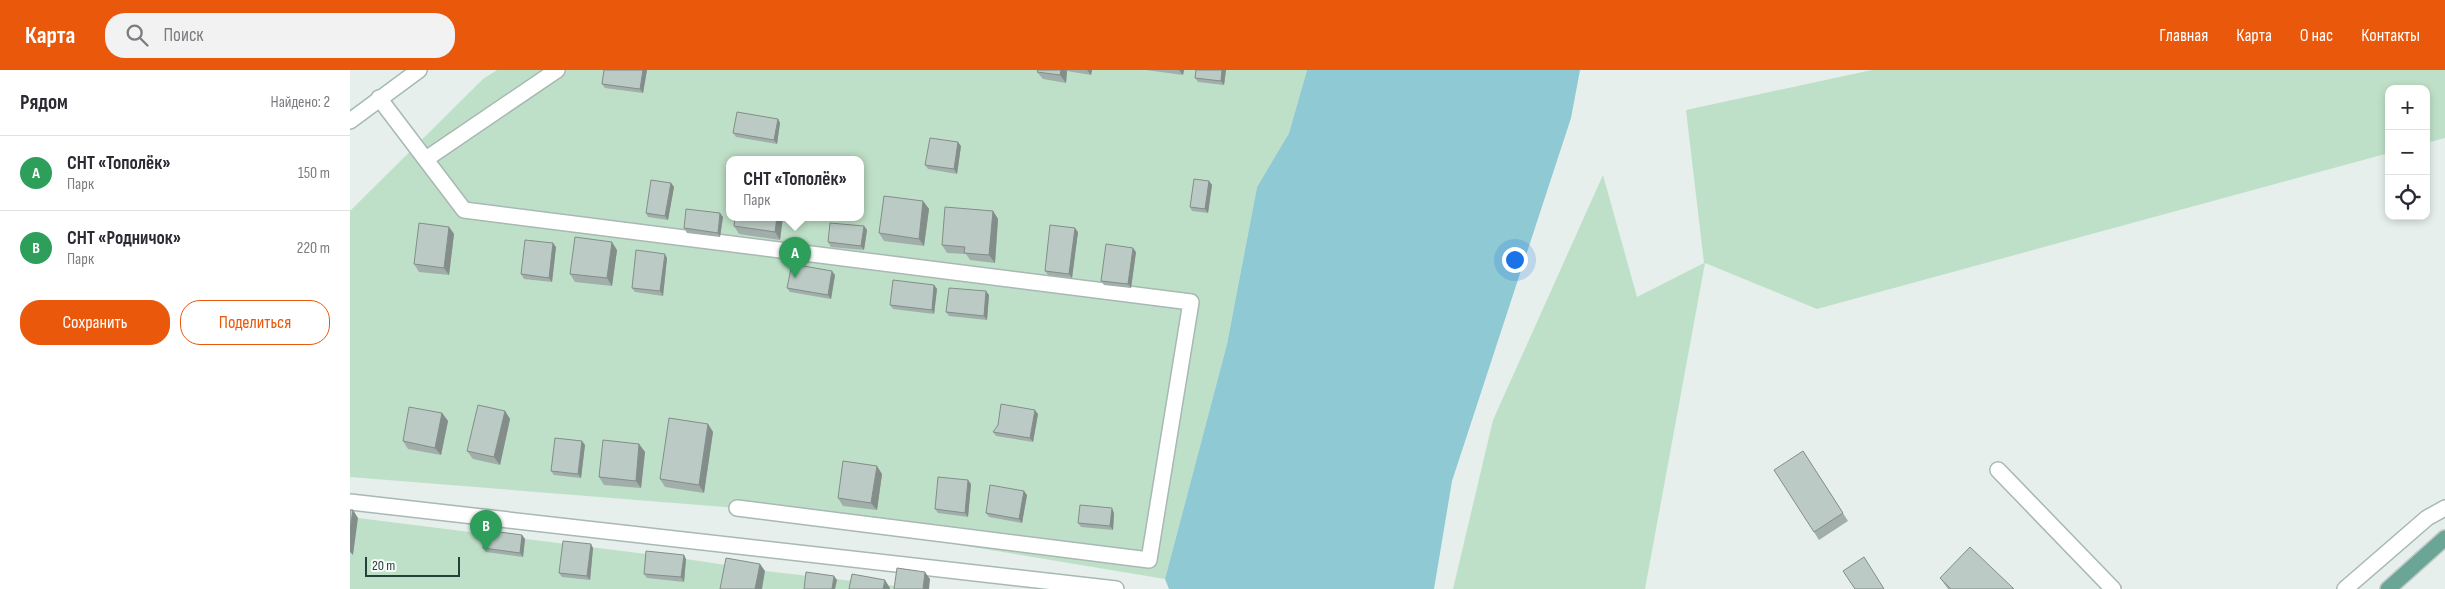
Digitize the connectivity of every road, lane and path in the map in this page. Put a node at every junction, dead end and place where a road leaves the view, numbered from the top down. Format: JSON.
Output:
{"nodes":[{"id":1,"x":419,"y":70,"type":"edge"},
{"id":2,"x":557,"y":70,"type":"edge"},
{"id":3,"x":379,"y":98,"type":"junction"},
{"id":4,"x":350,"y":121,"type":"edge"},
{"id":5,"x":426,"y":159,"type":"junction"},
{"id":6,"x":1998,"y":470,"type":"dead end"},
{"id":7,"x":350,"y":502,"type":"edge"},
{"id":8,"x":737,"y":508,"type":"dead end"},
{"id":9,"x":2445,"y":508,"type":"edge"},
{"id":10,"x":2445,"y":538,"type":"edge"},
{"id":11,"x":1116,"y":589,"type":"edge"},
{"id":12,"x":2113,"y":589,"type":"edge"},
{"id":13,"x":2345,"y":589,"type":"edge"},
{"id":14,"x":2388,"y":589,"type":"edge"}],
"edges":[{"from":1,"to":3,"type":"street"},
{"from":2,"to":5,"type":"street"},
{"from":3,"to":4,"type":"street"},
{"from":3,"to":5,"type":"street"},
{"from":5,"to":8,"type":"street"},
{"from":6,"to":12,"type":"street"},
{"from":7,"to":11,"type":"street"},
{"from":9,"to":13,"type":"street"},
{"from":10,"to":14,"type":"main road"}]}
